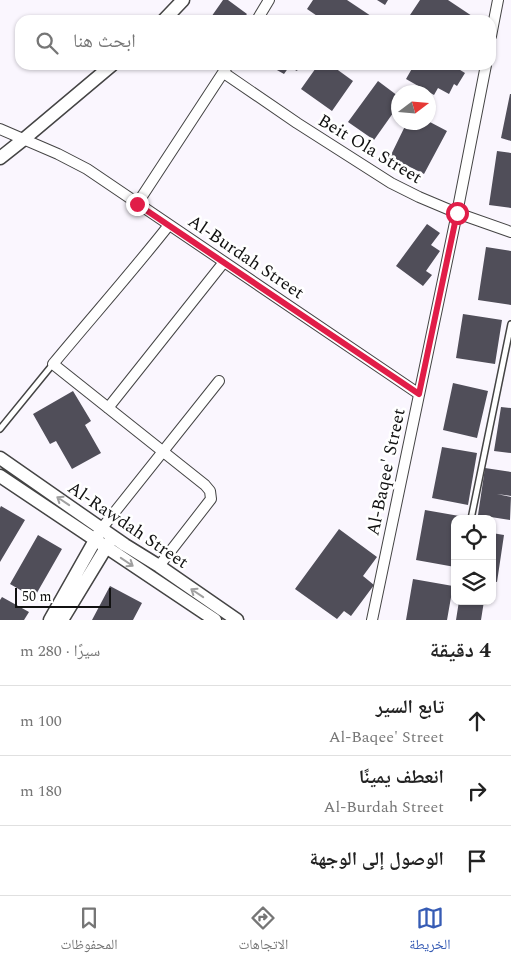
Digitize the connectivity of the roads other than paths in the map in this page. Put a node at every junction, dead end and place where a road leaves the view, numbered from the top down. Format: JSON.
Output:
{"nodes":[{"id":1,"x":183,"y":0,"type":"edge"},
{"id":2,"x":269,"y":0,"type":"edge"},
{"id":3,"x":498,"y":0,"type":"edge"},
{"id":4,"x":169,"y":15,"type":"edge"},
{"id":5,"x":260,"y":15,"type":"edge"},
{"id":6,"x":495,"y":15,"type":"edge"},
{"id":7,"x":106,"y":70,"type":"edge"},
{"id":8,"x":225,"y":70,"type":"edge"},
{"id":9,"x":227,"y":70,"type":"edge"},
{"id":10,"x":485,"y":70,"type":"edge"},
{"id":11,"x":0,"y":129,"type":"edge"},
{"id":12,"x":24,"y":139,"type":"junction"},
{"id":13,"x":0,"y":158,"type":"edge"},
{"id":14,"x":137,"y":204,"type":"junction"},
{"id":15,"x":457,"y":213,"type":"junction"},
{"id":16,"x":169,"y":225,"type":"junction"},
{"id":17,"x":511,"y":232,"type":"edge"},
{"id":18,"x":224,"y":262,"type":"junction"},
{"id":19,"x":511,"y":324,"type":"edge"},
{"id":20,"x":53,"y":364,"type":"junction"},
{"id":21,"x":219,"y":381,"type":"dead end"},
{"id":22,"x":419,"y":394,"type":"junction"},
{"id":23,"x":108,"y":408,"type":"junction"},
{"id":24,"x":0,"y":429,"type":"edge"},
{"id":25,"x":163,"y":452,"type":"junction"},
{"id":26,"x":0,"y":458,"type":"edge"},
{"id":27,"x":0,"y":476,"type":"edge"},
{"id":28,"x":472,"y":515,"type":"edge"},
{"id":29,"x":102,"y":528,"type":"junction"},
{"id":30,"x":94,"y":540,"type":"junction"},
{"id":31,"x":109,"y":542,"type":"junction"},
{"id":32,"x":159,"y":566,"type":"junction"},
{"id":33,"x":50,"y":620,"type":"edge"},
{"id":34,"x":62,"y":620,"type":"edge"},
{"id":35,"x":215,"y":620,"type":"edge"},
{"id":36,"x":237,"y":620,"type":"edge"},
{"id":37,"x":372,"y":620,"type":"edge"}],
"edges":[{"from":1,"to":4,"type":"street"},
{"from":2,"to":5,"type":"street"},
{"from":3,"to":6,"type":"street"},
{"from":7,"to":12,"type":"street"},
{"from":8,"to":14,"type":"street"},
{"from":9,"to":15,"type":"street","name":"Beit Ola Street"},
{"from":10,"to":15,"type":"street","name":"Al-Baqee' Street"},
{"from":11,"to":12,"type":"street","name":"Al-Burdah Street"},
{"from":12,"to":13,"type":"street"},
{"from":12,"to":14,"type":"street","name":"Al-Burdah Street"},
{"from":14,"to":16,"type":"street","name":"Al-Burdah Street"},
{"from":15,"to":17,"type":"street","name":"Beit Ola Street"},
{"from":15,"to":22,"type":"street","name":"Al-Baqee' Street"},
{"from":16,"to":18,"type":"street","name":"Al-Burdah Street"},
{"from":16,"to":20,"type":"street"},
{"from":18,"to":22,"type":"street","name":"Al-Burdah Street"},
{"from":18,"to":23,"type":"street"},
{"from":19,"to":28,"type":"lane"},
{"from":20,"to":23,"type":"street"},
{"from":20,"to":24,"type":"lane"},
{"from":21,"to":25,"type":"street"},
{"from":22,"to":37,"type":"street","name":"Al-Baqee' Street"},
{"from":23,"to":25,"type":"street"},
{"from":25,"to":29,"type":"street"},
{"from":25,"to":32,"type":"street"},
{"from":29,"to":26,"type":"street","name":"Al-Rawdah Street","one_way":true},
{"from":27,"to":30,"type":"street","name":"Al-Rawdah Street"},
{"from":29,"to":30,"type":"street"},
{"from":29,"to":31,"type":"street","name":"Al-Rawdah Street"},
{"from":30,"to":31,"type":"street","name":"Al-Rawdah Street"},
{"from":30,"to":33,"type":"street"},
{"from":31,"to":32,"type":"street","name":"Al-Rawdah Street"},
{"from":31,"to":34,"type":"street"},
{"from":31,"to":35,"type":"street","name":"Al-Rawdah Street","one_way":true},
{"from":36,"to":32,"type":"street","name":"Al-Rawdah Street","one_way":true}]}
